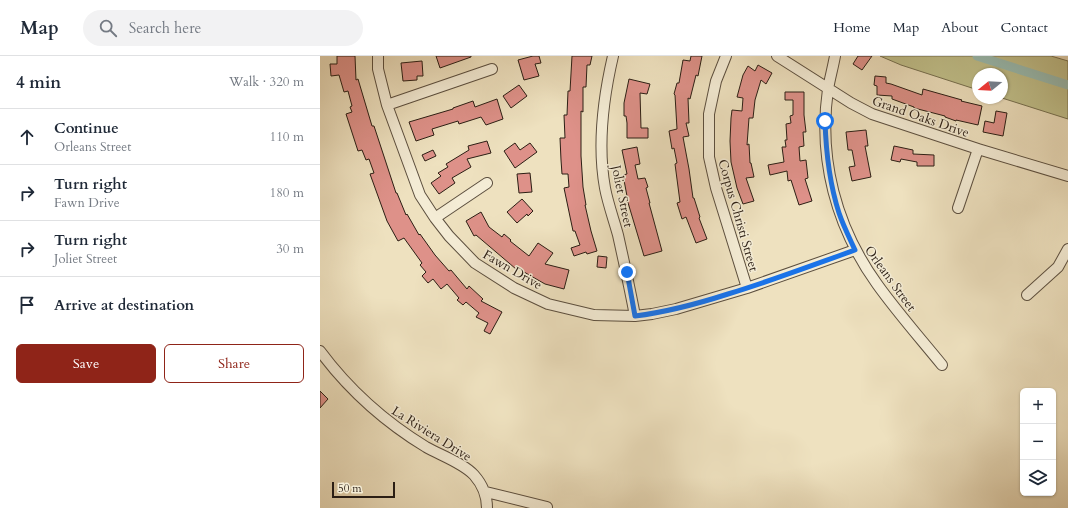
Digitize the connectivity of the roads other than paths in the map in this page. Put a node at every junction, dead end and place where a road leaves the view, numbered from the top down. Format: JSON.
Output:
{"nodes":[{"id":1,"x":378,"y":56,"type":"edge"},
{"id":2,"x":613,"y":56,"type":"edge"},
{"id":3,"x":726,"y":56,"type":"edge"},
{"id":4,"x":777,"y":56,"type":"edge"},
{"id":5,"x":835,"y":56,"type":"edge"},
{"id":6,"x":492,"y":69,"type":"dead end"},
{"id":7,"x":828,"y":88,"type":"junction"},
{"id":8,"x":387,"y":105,"type":"junction"},
{"id":9,"x":978,"y":149,"type":"junction"},
{"id":10,"x":1068,"y":176,"type":"edge"},
{"id":11,"x":487,"y":182,"type":"dead end"},
{"id":12,"x":958,"y":208,"type":"dead end"},
{"id":13,"x":435,"y":218,"type":"junction"},
{"id":14,"x":1068,"y":249,"type":"edge"},
{"id":15,"x":855,"y":250,"type":"junction"},
{"id":16,"x":747,"y":288,"type":"junction"},
{"id":17,"x":1027,"y":296,"type":"dead end"},
{"id":18,"x":635,"y":316,"type":"junction"},
{"id":19,"x":320,"y":351,"type":"edge"},
{"id":20,"x":942,"y":365,"type":"dead end"},
{"id":21,"x":486,"y":492,"type":"junction"},
{"id":22,"x":547,"y":507,"type":"edge"},
{"id":23,"x":487,"y":508,"type":"edge"}],
"edges":[{"from":1,"to":8,"type":"street","name":"Fawn Drive"},
{"from":2,"to":18,"type":"street","name":"Joliet Street"},
{"from":3,"to":16,"type":"street","name":"Corpus Christi Street"},
{"from":4,"to":7,"type":"street","name":"Grand Oaks Drive"},
{"from":5,"to":7,"type":"street","name":"Orleans Street"},
{"from":6,"to":8,"type":"street"},
{"from":7,"to":9,"type":"street","name":"Grand Oaks Drive"},
{"from":7,"to":15,"type":"street","name":"Orleans Street"},
{"from":8,"to":13,"type":"street","name":"Fawn Drive"},
{"from":9,"to":10,"type":"street","name":"Grand Oaks Drive"},
{"from":9,"to":12,"type":"street"},
{"from":11,"to":13,"type":"street"},
{"from":13,"to":18,"type":"street","name":"Fawn Drive"},
{"from":14,"to":17,"type":"street"},
{"from":15,"to":16,"type":"street","name":"Fawn Drive"},
{"from":15,"to":20,"type":"street","name":"Orleans Street"},
{"from":16,"to":18,"type":"street","name":"Fawn Drive"},
{"from":19,"to":21,"type":"street","name":"La Riviera Drive"},
{"from":21,"to":22,"type":"street"},
{"from":21,"to":23,"type":"street"}]}
